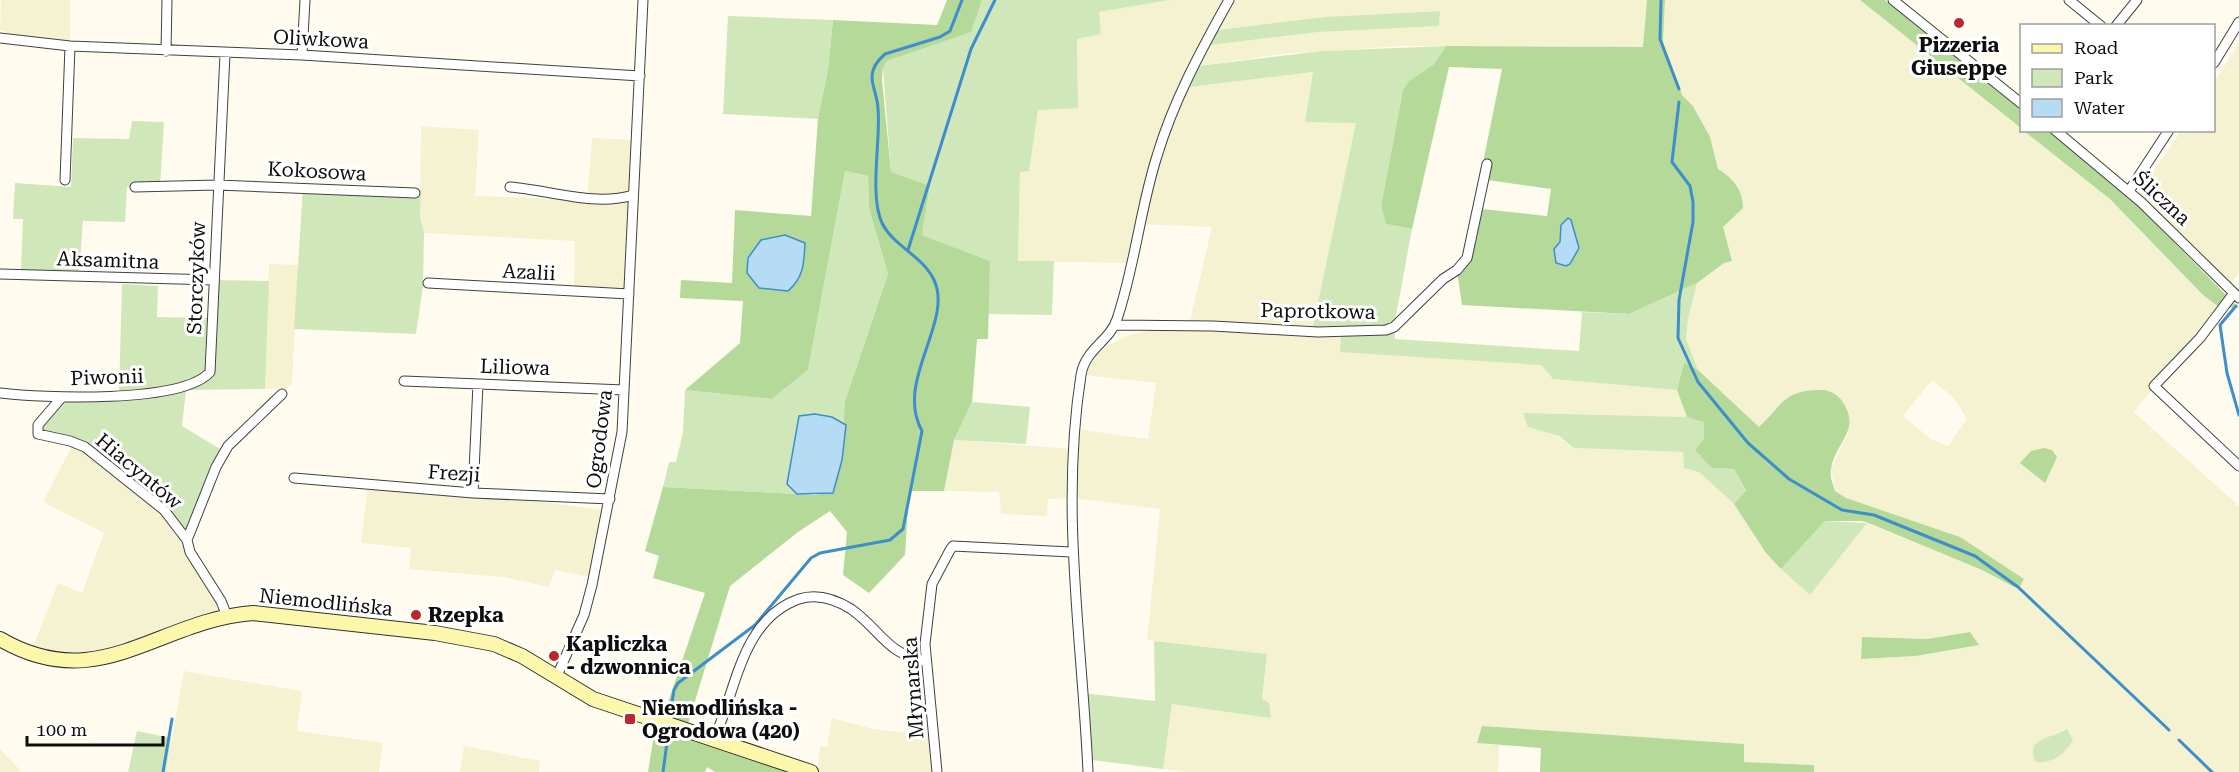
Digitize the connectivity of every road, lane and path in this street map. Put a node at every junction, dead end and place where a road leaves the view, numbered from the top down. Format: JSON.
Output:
{"nodes":[{"id":1,"x":167,"y":0,"type":"edge"},
{"id":2,"x":305,"y":0,"type":"edge"},
{"id":3,"x":643,"y":0,"type":"edge"},
{"id":4,"x":1228,"y":0,"type":"edge"},
{"id":5,"x":1893,"y":0,"type":"edge"},
{"id":6,"x":2069,"y":0,"type":"edge"},
{"id":7,"x":2137,"y":0,"type":"edge"},
{"id":8,"x":2239,"y":22,"type":"edge"},
{"id":9,"x":2099,"y":24,"type":"edge"},
{"id":10,"x":2118,"y":24,"type":"edge"},
{"id":11,"x":0,"y":38,"type":"edge"},
{"id":12,"x":70,"y":46,"type":"junction"},
{"id":13,"x":166,"y":51,"type":"junction"},
{"id":14,"x":225,"y":54,"type":"junction"},
{"id":15,"x":302,"y":55,"type":"junction"},
{"id":16,"x":2215,"y":61,"type":"edge"},
{"id":17,"x":640,"y":75,"type":"junction"},
{"id":18,"x":2020,"y":102,"type":"edge"},
{"id":19,"x":2057,"y":132,"type":"edge"},
{"id":20,"x":2168,"y":132,"type":"edge"},
{"id":21,"x":1487,"y":164,"type":"dead end"},
{"id":22,"x":65,"y":180,"type":"dead end"},
{"id":23,"x":217,"y":185,"type":"junction"},
{"id":24,"x":135,"y":187,"type":"dead end"},
{"id":25,"x":510,"y":187,"type":"dead end"},
{"id":26,"x":2129,"y":191,"type":"junction"},
{"id":27,"x":415,"y":193,"type":"dead end"},
{"id":28,"x":633,"y":195,"type":"junction"},
{"id":29,"x":0,"y":274,"type":"edge"},
{"id":30,"x":214,"y":280,"type":"junction"},
{"id":31,"x":428,"y":284,"type":"dead end"},
{"id":32,"x":629,"y":294,"type":"junction"},
{"id":33,"x":2236,"y":296,"type":"edge"},
{"id":34,"x":1115,"y":325,"type":"junction"},
{"id":35,"x":210,"y":372,"type":"joint"},
{"id":36,"x":404,"y":381,"type":"dead end"},
{"id":37,"x":478,"y":384,"type":"junction"},
{"id":38,"x":624,"y":390,"type":"junction"},
{"id":39,"x":0,"y":393,"type":"edge"},
{"id":40,"x":282,"y":394,"type":"dead end"},
{"id":41,"x":62,"y":397,"type":"junction"},
{"id":42,"x":2239,"y":466,"type":"edge"},
{"id":43,"x":294,"y":478,"type":"dead end"},
{"id":44,"x":473,"y":493,"type":"junction"},
{"id":45,"x":610,"y":499,"type":"junction"},
{"id":46,"x":187,"y":540,"type":"junction"},
{"id":47,"x":1071,"y":552,"type":"junction"},
{"id":48,"x":227,"y":616,"type":"junction"},
{"id":49,"x":0,"y":639,"type":"edge"},
{"id":50,"x":925,"y":661,"type":"junction"},
{"id":51,"x":556,"y":678,"type":"junction"},
{"id":52,"x":714,"y":740,"type":"junction"},
{"id":53,"x":811,"y":772,"type":"edge"},
{"id":54,"x":937,"y":772,"type":"edge"},
{"id":55,"x":1088,"y":772,"type":"edge"}],
"edges":[{"from":1,"to":13,"type":"street"},
{"from":2,"to":15,"type":"street"},
{"from":3,"to":17,"type":"street","name":"Ogrodowa"},
{"from":4,"to":34,"type":"street"},
{"from":5,"to":18,"type":"street"},
{"from":6,"to":9,"type":"street"},
{"from":7,"to":10,"type":"street"},
{"from":8,"to":16,"type":"street"},
{"from":11,"to":12,"type":"street","name":"Oliwkowa"},
{"from":12,"to":13,"type":"street","name":"Oliwkowa"},
{"from":12,"to":22,"type":"street"},
{"from":13,"to":14,"type":"street","name":"Oliwkowa"},
{"from":14,"to":15,"type":"street","name":"Oliwkowa"},
{"from":14,"to":23,"type":"street","name":"Storczyków"},
{"from":15,"to":17,"type":"street","name":"Oliwkowa"},
{"from":17,"to":28,"type":"street","name":"Ogrodowa"},
{"from":19,"to":26,"type":"street","name":"Śliczna"},
{"from":20,"to":26,"type":"street"},
{"from":21,"to":34,"type":"street","name":"Paprotkowa"},
{"from":23,"to":24,"type":"street"},
{"from":23,"to":27,"type":"street","name":"Kokosowa"},
{"from":23,"to":30,"type":"street","name":"Storczyków"},
{"from":25,"to":28,"type":"street"},
{"from":26,"to":33,"type":"street","name":"Śliczna"},
{"from":28,"to":32,"type":"street","name":"Ogrodowa"},
{"from":29,"to":30,"type":"street","name":"Aksamitna"},
{"from":30,"to":35,"type":"street","name":"Storczyków"},
{"from":31,"to":32,"type":"street","name":"Azalii"},
{"from":32,"to":38,"type":"street","name":"Ogrodowa"},
{"from":33,"to":42,"type":"street"},
{"from":34,"to":47,"type":"street"},
{"from":35,"to":41,"type":"street","name":"Piwonii"},
{"from":36,"to":37,"type":"street","name":"Liliowa"},
{"from":37,"to":38,"type":"street","name":"Liliowa"},
{"from":37,"to":44,"type":"street"},
{"from":38,"to":45,"type":"street","name":"Ogrodowa"},
{"from":39,"to":41,"type":"street","name":"Piwonii"},
{"from":40,"to":46,"type":"street"},
{"from":41,"to":46,"type":"street","name":"Hiacyntów"},
{"from":43,"to":44,"type":"street","name":"Frezji"},
{"from":44,"to":45,"type":"street","name":"Frezji"},
{"from":45,"to":51,"type":"street","name":"Ogrodowa"},
{"from":46,"to":48,"type":"street"},
{"from":47,"to":50,"type":"street","name":"Młynarska"},
{"from":47,"to":55,"type":"street"},
{"from":48,"to":49,"type":"main road","name":"Niemodlińska"},
{"from":48,"to":51,"type":"main road","name":"Niemodlińska"},
{"from":50,"to":52,"type":"street"},
{"from":50,"to":54,"type":"street","name":"Młynarska"},
{"from":51,"to":52,"type":"main road","name":"Niemodlińska"},
{"from":52,"to":53,"type":"main road","name":"Niemodlińska"}]}
